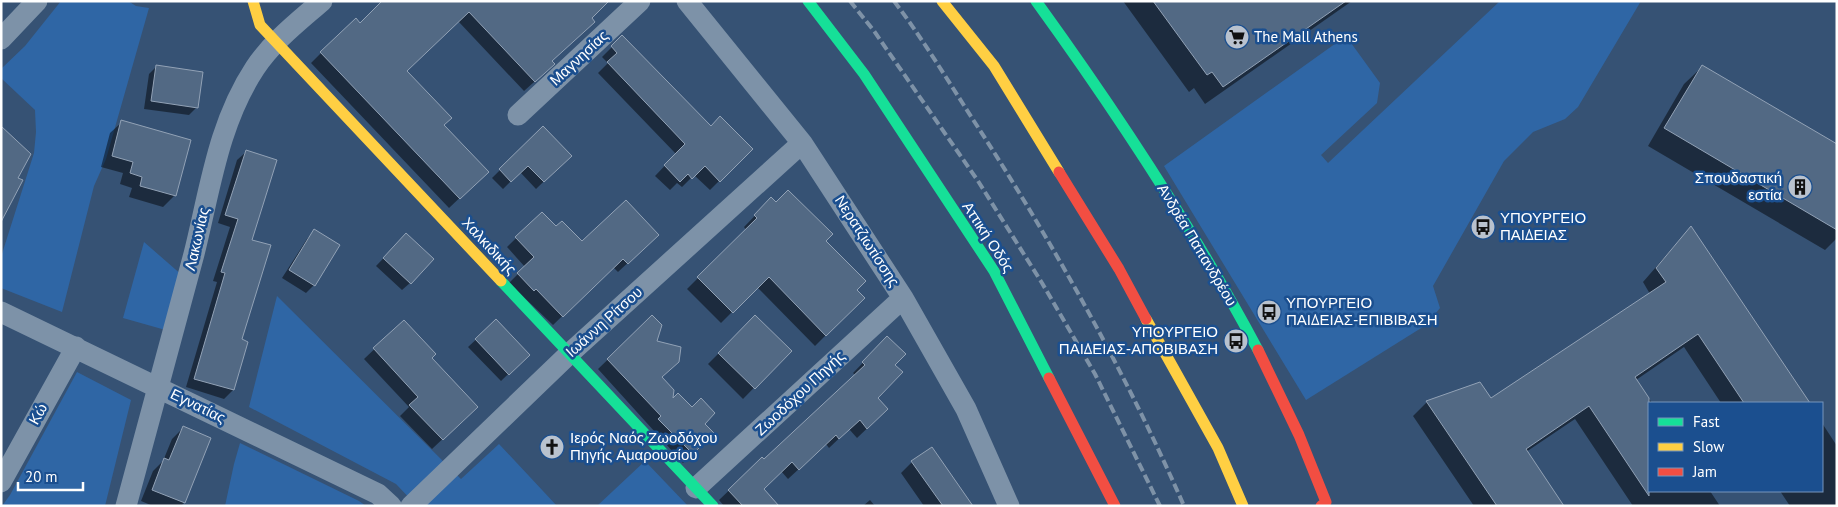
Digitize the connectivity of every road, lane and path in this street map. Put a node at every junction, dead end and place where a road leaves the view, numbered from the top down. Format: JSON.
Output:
{"nodes":[{"id":1,"x":38,"y":1,"type":"edge"},
{"id":2,"x":253,"y":1,"type":"edge"},
{"id":3,"x":322,"y":1,"type":"edge"},
{"id":4,"x":640,"y":1,"type":"edge"},
{"id":5,"x":687,"y":1,"type":"edge"},
{"id":6,"x":808,"y":1,"type":"edge"},
{"id":7,"x":942,"y":1,"type":"edge"},
{"id":8,"x":1036,"y":1,"type":"edge"},
{"id":9,"x":1,"y":39,"type":"edge"},
{"id":10,"x":275,"y":41,"type":"junction"},
{"id":11,"x":518,"y":115,"type":"dead end"},
{"id":12,"x":802,"y":143,"type":"junction"},
{"id":13,"x":904,"y":298,"type":"junction"},
{"id":14,"x":1,"y":312,"type":"edge"},
{"id":15,"x":76,"y":346,"type":"junction"},
{"id":16,"x":570,"y":354,"type":"junction"},
{"id":17,"x":159,"y":388,"type":"junction"},
{"id":18,"x":1,"y":482,"type":"edge"},
{"id":19,"x":696,"y":488,"type":"junction"},
{"id":20,"x":1325,"y":504,"type":"edge"},
{"id":21,"x":126,"y":506,"type":"edge"},
{"id":22,"x":391,"y":506,"type":"edge"},
{"id":23,"x":411,"y":506,"type":"edge"},
{"id":24,"x":712,"y":506,"type":"edge"},
{"id":25,"x":1009,"y":506,"type":"edge"},
{"id":26,"x":1115,"y":506,"type":"edge"},
{"id":27,"x":1243,"y":506,"type":"edge"}],
"edges":[{"from":1,"to":9,"type":"street"},
{"from":2,"to":10,"type":"main road","name":"Χαλκιδικής"},
{"from":3,"to":10,"type":"street","name":"Λακωνίας"},
{"from":4,"to":11,"type":"street","name":"Μαγνησίας"},
{"from":5,"to":12,"type":"street","name":"Νερατζιωτίσσης"},
{"from":6,"to":26,"type":"main road","name":"Αττική Οδός"},
{"from":7,"to":27,"type":"main road"},
{"from":8,"to":20,"type":"main road","name":"Ανδρέα Παπανδρέου"},
{"from":10,"to":16,"type":"main road","name":"Χαλκιδικής"},
{"from":10,"to":17,"type":"street","name":"Λακωνίας"},
{"from":12,"to":13,"type":"street","name":"Νερατζιωτίσσης"},
{"from":12,"to":16,"type":"street","name":"Ιωάννη Ρίτσου"},
{"from":13,"to":19,"type":"street","name":"Ζωοδόχου Πηγής"},
{"from":13,"to":25,"type":"street","name":"Νερατζιωτίσσης"},
{"from":14,"to":15,"type":"street","name":"Εγνατίας"},
{"from":15,"to":17,"type":"street","name":"Εγνατίας"},
{"from":15,"to":18,"type":"street","name":"Κώ"},
{"from":16,"to":19,"type":"main road","name":"Χαλκιδικής"},
{"from":16,"to":23,"type":"street","name":"Ιωάννη Ρίτσου"},
{"from":17,"to":21,"type":"street","name":"Λακωνίας"},
{"from":17,"to":22,"type":"street","name":"Εγνατίας"},
{"from":19,"to":24,"type":"main road","name":"Χαλκιδικής"}]}
